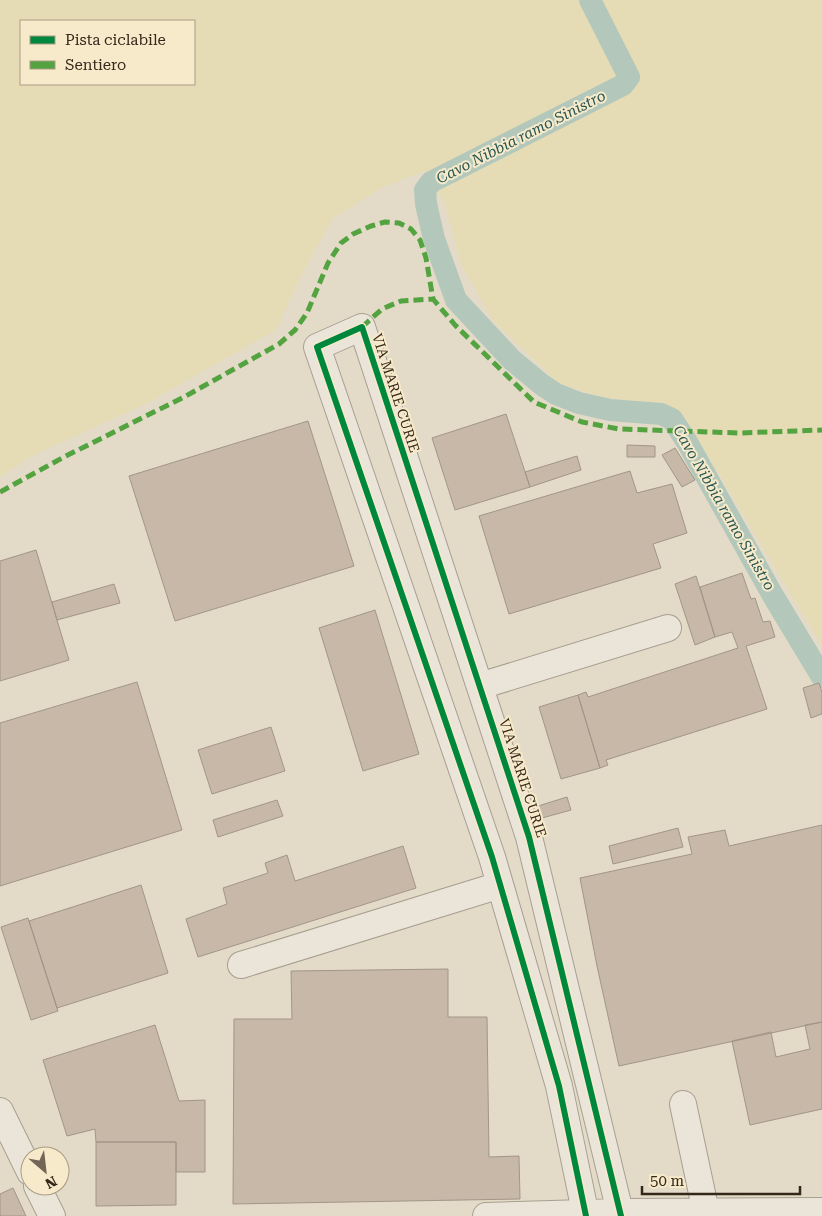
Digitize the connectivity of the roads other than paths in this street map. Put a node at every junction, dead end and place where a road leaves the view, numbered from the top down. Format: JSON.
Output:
{"nodes":[{"id":1,"x":668,"y":628,"type":"dead end"},
{"id":2,"x":480,"y":686,"type":"junction"},
{"id":3,"x":500,"y":884,"type":"junction"},
{"id":4,"x":241,"y":965,"type":"dead end"},
{"id":5,"x":684,"y":1104,"type":"dead end"},
{"id":6,"x":0,"y":1111,"type":"edge"},
{"id":7,"x":20,"y":1152,"type":"edge"},
{"id":8,"x":42,"y":1196,"type":"edge"},
{"id":9,"x":822,"y":1211,"type":"edge"},
{"id":10,"x":706,"y":1212,"type":"junction"},
{"id":11,"x":620,"y":1214,"type":"edge"},
{"id":12,"x":586,"y":1215,"type":"edge"},
{"id":13,"x":52,"y":1216,"type":"edge"},
{"id":14,"x":486,"y":1216,"type":"edge"}],
"edges":[{"from":1,"to":2,"type":"street"},
{"from":2,"to":3,"type":"street","name":"VIA MARIE CURIE"},
{"from":2,"to":11,"type":"street","name":"VIA MARIE CURIE"},
{"from":3,"to":4,"type":"street"},
{"from":3,"to":12,"type":"street","name":"VIA MARIE CURIE"},
{"from":5,"to":10,"type":"street"},
{"from":6,"to":7,"type":"street"},
{"from":8,"to":13,"type":"street"},
{"from":9,"to":10,"type":"street"},
{"from":10,"to":11,"type":"street"},
{"from":11,"to":12,"type":"street"},
{"from":12,"to":14,"type":"street"}]}
